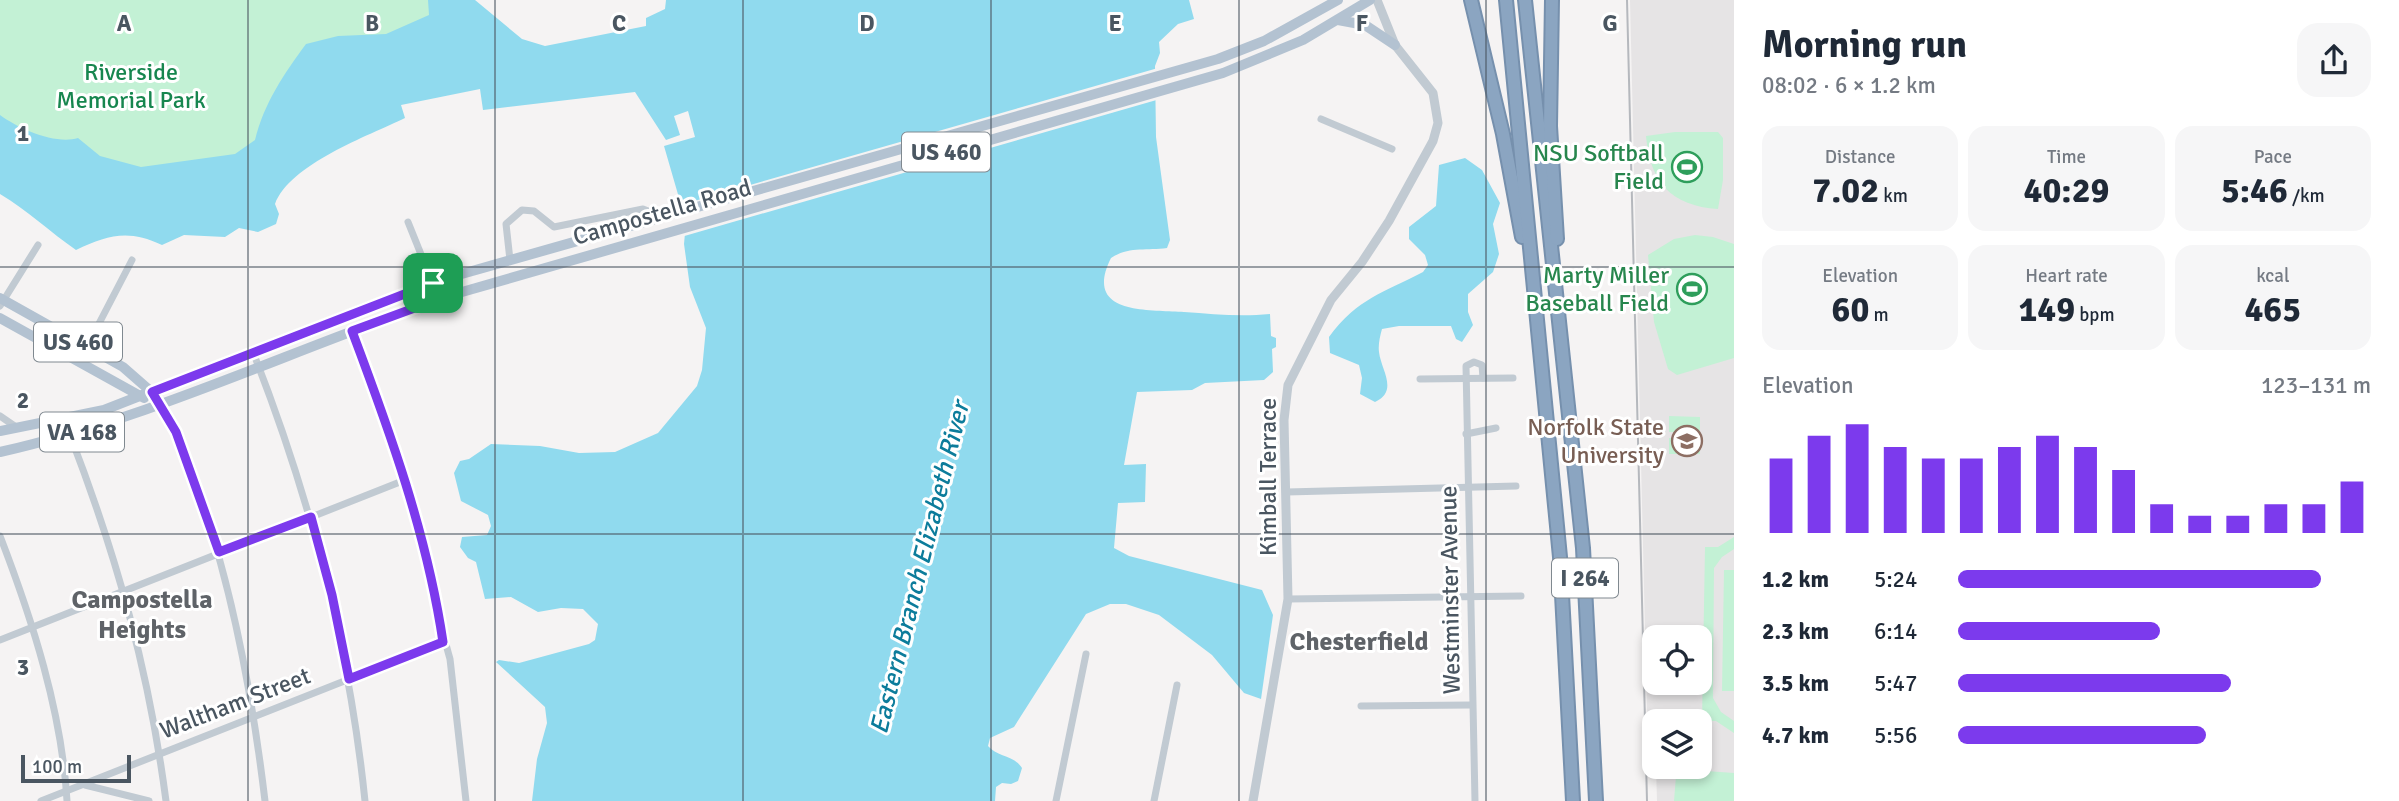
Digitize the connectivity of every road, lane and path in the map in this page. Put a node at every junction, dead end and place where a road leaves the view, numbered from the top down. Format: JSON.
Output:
{"nodes":[{"id":1,"x":1370,"y":0,"type":"edge"},
{"id":2,"x":1377,"y":0,"type":"edge"},
{"id":3,"x":1471,"y":0,"type":"edge"},
{"id":4,"x":1506,"y":0,"type":"edge"},
{"id":5,"x":1525,"y":0,"type":"edge"},
{"id":6,"x":1552,"y":0,"type":"edge"},
{"id":7,"x":1334,"y":3,"type":"edge"},
{"id":8,"x":1338,"y":20,"type":"junction"},
{"id":9,"x":1395,"y":45,"type":"junction"},
{"id":10,"x":1321,"y":119,"type":"dead end"},
{"id":11,"x":1392,"y":149,"type":"dead end"},
{"id":12,"x":653,"y":213,"type":"dead end"},
{"id":13,"x":408,"y":222,"type":"dead end"},
{"id":14,"x":38,"y":245,"type":"dead end"},
{"id":15,"x":132,"y":260,"type":"dead end"},
{"id":16,"x":510,"y":260,"type":"junction"},
{"id":17,"x":433,"y":283,"type":"junction"},
{"id":18,"x":1534,"y":292,"type":"junction"},
{"id":19,"x":439,"y":299,"type":"junction"},
{"id":20,"x":1,"y":301,"type":"edge"},
{"id":21,"x":1558,"y":313,"type":"junction"},
{"id":22,"x":0,"y":318,"type":"edge"},
{"id":23,"x":352,"y":331,"type":"junction"},
{"id":24,"x":85,"y":346,"type":"junction"},
{"id":25,"x":253,"y":352,"type":"junction"},
{"id":26,"x":79,"y":362,"type":"junction"},
{"id":27,"x":259,"y":368,"type":"junction"},
{"id":28,"x":1483,"y":378,"type":"junction"},
{"id":29,"x":1513,"y":378,"type":"dead end"},
{"id":30,"x":1420,"y":379,"type":"dead end"},
{"id":31,"x":1466,"y":379,"type":"junction"},
{"id":32,"x":147,"y":394,"type":"junction"},
{"id":33,"x":163,"y":406,"type":"junction"},
{"id":34,"x":0,"y":416,"type":"edge"},
{"id":35,"x":16,"y":428,"type":"junction"},
{"id":36,"x":1496,"y":428,"type":"dead end"},
{"id":37,"x":0,"y":431,"type":"edge"},
{"id":38,"x":1466,"y":434,"type":"junction"},
{"id":39,"x":69,"y":435,"type":"junction"},
{"id":40,"x":0,"y":452,"type":"edge"},
{"id":41,"x":405,"y":480,"type":"junction"},
{"id":42,"x":1516,"y":486,"type":"dead end"},
{"id":43,"x":1467,"y":487,"type":"junction"},
{"id":44,"x":1287,"y":492,"type":"junction"},
{"id":45,"x":311,"y":517,"type":"junction"},
{"id":46,"x":0,"y":536,"type":"edge"},
{"id":47,"x":219,"y":552,"type":"junction"},
{"id":48,"x":125,"y":590,"type":"junction"},
{"id":49,"x":1469,"y":596,"type":"junction"},
{"id":50,"x":1521,"y":596,"type":"dead end"},
{"id":51,"x":1288,"y":600,"type":"junction"},
{"id":52,"x":31,"y":628,"type":"junction"},
{"id":53,"x":0,"y":640,"type":"edge"},
{"id":54,"x":443,"y":642,"type":"junction"},
{"id":55,"x":1086,"y":654,"type":"dead end"},
{"id":56,"x":349,"y":679,"type":"junction"},
{"id":57,"x":1177,"y":685,"type":"dead end"},
{"id":58,"x":1471,"y":705,"type":"junction"},
{"id":59,"x":1361,"y":706,"type":"dead end"},
{"id":60,"x":254,"y":716,"type":"junction"},
{"id":61,"x":160,"y":753,"type":"junction"},
{"id":62,"x":84,"y":785,"type":"junction"},
{"id":63,"x":66,"y":792,"type":"junction"},
{"id":64,"x":41,"y":801,"type":"edge"},
{"id":65,"x":67,"y":801,"type":"edge"},
{"id":66,"x":149,"y":801,"type":"edge"},
{"id":67,"x":166,"y":801,"type":"edge"},
{"id":68,"x":264,"y":801,"type":"edge"},
{"id":69,"x":365,"y":801,"type":"edge"},
{"id":70,"x":466,"y":801,"type":"edge"},
{"id":71,"x":1056,"y":801,"type":"edge"},
{"id":72,"x":1154,"y":801,"type":"edge"},
{"id":73,"x":1254,"y":801,"type":"edge"},
{"id":74,"x":1475,"y":801,"type":"edge"},
{"id":75,"x":1573,"y":801,"type":"edge"},
{"id":76,"x":1596,"y":801,"type":"edge"}],
"edges":[{"from":1,"to":8,"type":"main road","number":"US 460"},
{"from":2,"to":9,"type":"street","name":"Kimball Terrace"},
{"from":3,"to":18,"type":"highway"},
{"from":4,"to":18,"type":"highway","number":"I 264"},
{"from":5,"to":21,"type":"highway","number":"I 264"},
{"from":6,"to":21,"type":"highway"},
{"from":7,"to":16,"type":"main road","name":"Campostella Road","number":"US 460"},
{"from":8,"to":9,"type":"main road"},
{"from":8,"to":19,"type":"main road","name":"Campostella Road","number":"US 460"},
{"from":9,"to":44,"type":"street","name":"Kimball Terrace"},
{"from":10,"to":11,"type":"street"},
{"from":12,"to":16,"type":"street"},
{"from":13,"to":17,"type":"street"},
{"from":14,"to":20,"type":"street"},
{"from":15,"to":24,"type":"street"},
{"from":16,"to":17,"type":"main road","name":"Campostella Road","number":"US 460"},
{"from":17,"to":19,"type":"street"},
{"from":17,"to":25,"type":"main road","name":"Campostella Road","number":"US 460"},
{"from":18,"to":75,"type":"highway","number":"I 264"},
{"from":19,"to":23,"type":"main road","name":"Campostella Road","number":"US 460"},
{"from":20,"to":24,"type":"main road","number":"US 460"},
{"from":21,"to":76,"type":"highway","number":"I 264"},
{"from":22,"to":26,"type":"main road","number":"US 460"},
{"from":23,"to":27,"type":"main road","name":"Campostella Road","number":"US 460"},
{"from":23,"to":41,"type":"street"},
{"from":24,"to":26,"type":"street"},
{"from":24,"to":32,"type":"main road","number":"US 460"},
{"from":25,"to":27,"type":"street"},
{"from":25,"to":32,"type":"main road","name":"Campostella Road","number":"US 460"},
{"from":26,"to":32,"type":"main road","number":"US 460"},
{"from":27,"to":33,"type":"main road","name":"Campostella Road","number":"US 460"},
{"from":27,"to":45,"type":"street"},
{"from":28,"to":29,"type":"street"},
{"from":28,"to":31,"type":"street"},
{"from":28,"to":31,"type":"street"},
{"from":30,"to":31,"type":"street"},
{"from":31,"to":38,"type":"street","name":"Westminster Avenue"},
{"from":32,"to":33,"type":"main road"},
{"from":32,"to":35,"type":"main road","name":"Campostella Road","number":"VA 168"},
{"from":33,"to":39,"type":"main road","name":"Campostella Road","number":"VA 168"},
{"from":33,"to":47,"type":"street"},
{"from":34,"to":35,"type":"street"},
{"from":35,"to":37,"type":"main road","name":"Campostella Road","number":"VA 168"},
{"from":36,"to":38,"type":"street"},
{"from":38,"to":43,"type":"street","name":"Westminster Avenue"},
{"from":39,"to":40,"type":"main road","name":"Campostella Road","number":"VA 168"},
{"from":39,"to":48,"type":"street"},
{"from":41,"to":45,"type":"street"},
{"from":41,"to":54,"type":"street"},
{"from":42,"to":43,"type":"street"},
{"from":43,"to":44,"type":"street"},
{"from":43,"to":49,"type":"street","name":"Westminster Avenue"},
{"from":44,"to":51,"type":"street","name":"Kimball Terrace"},
{"from":45,"to":47,"type":"street"},
{"from":45,"to":56,"type":"street"},
{"from":46,"to":52,"type":"street"},
{"from":47,"to":48,"type":"street"},
{"from":47,"to":60,"type":"street"},
{"from":48,"to":52,"type":"street"},
{"from":48,"to":61,"type":"street"},
{"from":49,"to":50,"type":"street"},
{"from":49,"to":51,"type":"street"},
{"from":49,"to":58,"type":"street","name":"Westminster Avenue"},
{"from":51,"to":73,"type":"street","name":"Kimball Terrace"},
{"from":52,"to":53,"type":"street"},
{"from":52,"to":63,"type":"street"},
{"from":54,"to":56,"type":"street","name":"Waltham Street"},
{"from":54,"to":70,"type":"street"},
{"from":55,"to":71,"type":"street"},
{"from":56,"to":60,"type":"street","name":"Waltham Street"},
{"from":56,"to":69,"type":"street"},
{"from":57,"to":72,"type":"street"},
{"from":58,"to":59,"type":"street"},
{"from":58,"to":74,"type":"street","name":"Westminster Avenue"},
{"from":60,"to":61,"type":"street","name":"Waltham Street"},
{"from":60,"to":68,"type":"street"},
{"from":61,"to":62,"type":"street","name":"Waltham Street"},
{"from":61,"to":67,"type":"street"},
{"from":62,"to":63,"type":"street","name":"Waltham Street"},
{"from":62,"to":66,"type":"street"},
{"from":63,"to":64,"type":"street","name":"Waltham Street"},
{"from":63,"to":65,"type":"street"}]}
